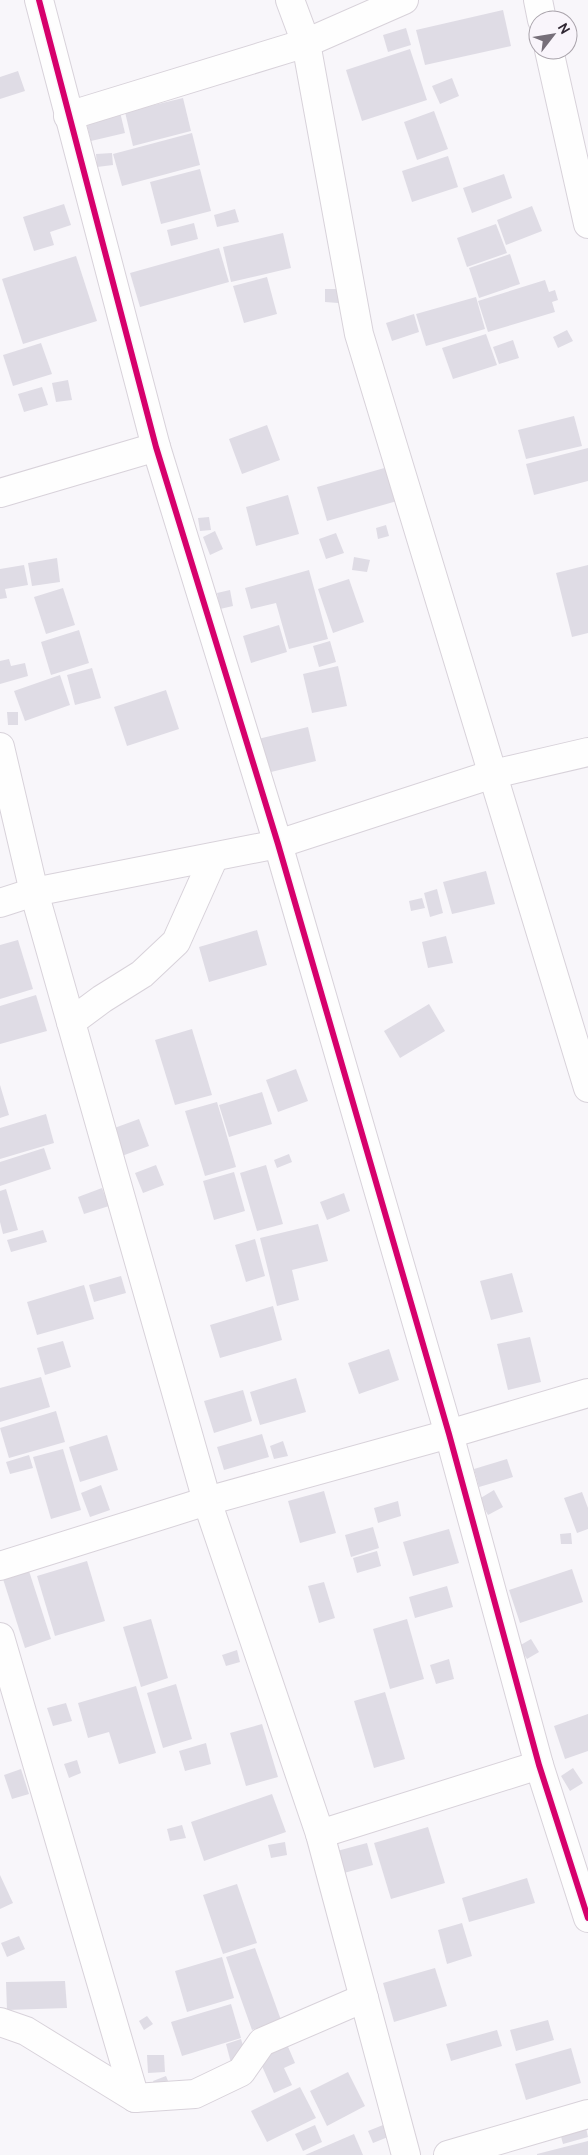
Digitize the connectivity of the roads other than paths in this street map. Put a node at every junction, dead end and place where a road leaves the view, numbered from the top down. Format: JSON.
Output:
{"nodes":[{"id":1,"x":39,"y":0,"type":"edge"},
{"id":2,"x":290,"y":0,"type":"edge"},
{"id":3,"x":404,"y":0,"type":"edge"},
{"id":4,"x":306,"y":43,"type":"junction"},
{"id":5,"x":551,"y":60,"type":"edge"},
{"id":6,"x":68,"y":116,"type":"junction"},
{"id":7,"x":588,"y":224,"type":"edge"},
{"id":8,"x":156,"y":447,"type":"junction"},
{"id":9,"x":0,"y":493,"type":"edge"},
{"id":10,"x":0,"y":747,"type":"edge"},
{"id":11,"x":588,"y":752,"type":"edge"},
{"id":12,"x":493,"y":774,"type":"junction"},
{"id":13,"x":278,"y":844,"type":"junction"},
{"id":14,"x":214,"y":857,"type":"junction"},
{"id":15,"x":34,"y":892,"type":"junction"},
{"id":16,"x":0,"y":903,"type":"edge"},
{"id":17,"x":71,"y":1022,"type":"junction"},
{"id":18,"x":588,"y":1088,"type":"edge"},
{"id":19,"x":588,"y":1392,"type":"edge"},
{"id":20,"x":449,"y":1434,"type":"junction"},
{"id":21,"x":207,"y":1500,"type":"junction"},
{"id":22,"x":0,"y":1566,"type":"edge"},
{"id":23,"x":0,"y":1637,"type":"edge"},
{"id":24,"x":538,"y":1765,"type":"junction"},
{"id":25,"x":320,"y":1834,"type":"junction"},
{"id":26,"x":588,"y":1915,"type":"edge"},
{"id":27,"x":364,"y":1998,"type":"junction"},
{"id":28,"x":0,"y":2022,"type":"edge"},
{"id":29,"x":134,"y":2098,"type":"junction"},
{"id":30,"x":588,"y":2114,"type":"edge"},
{"id":31,"x":406,"y":2155,"type":"edge"},
{"id":32,"x":448,"y":2155,"type":"edge"}],
"edges":[{"from":1,"to":6,"type":"street"},
{"from":2,"to":4,"type":"street"},
{"from":3,"to":4,"type":"street"},
{"from":4,"to":6,"type":"street"},
{"from":4,"to":12,"type":"street"},
{"from":5,"to":7,"type":"street"},
{"from":6,"to":8,"type":"street"},
{"from":8,"to":9,"type":"street"},
{"from":8,"to":13,"type":"street"},
{"from":10,"to":15,"type":"street"},
{"from":11,"to":12,"type":"street"},
{"from":12,"to":13,"type":"street"},
{"from":12,"to":18,"type":"street"},
{"from":13,"to":14,"type":"street"},
{"from":13,"to":20,"type":"street"},
{"from":14,"to":15,"type":"street"},
{"from":14,"to":17,"type":"street"},
{"from":15,"to":16,"type":"street"},
{"from":15,"to":17,"type":"street"},
{"from":17,"to":21,"type":"street"},
{"from":19,"to":20,"type":"street"},
{"from":20,"to":21,"type":"street"},
{"from":20,"to":24,"type":"street"},
{"from":21,"to":22,"type":"street"},
{"from":21,"to":25,"type":"street"},
{"from":23,"to":29,"type":"street"},
{"from":24,"to":25,"type":"street"},
{"from":24,"to":26,"type":"street"},
{"from":25,"to":27,"type":"street"},
{"from":27,"to":29,"type":"street"},
{"from":27,"to":31,"type":"street"},
{"from":28,"to":29,"type":"street"},
{"from":30,"to":32,"type":"street"}]}
